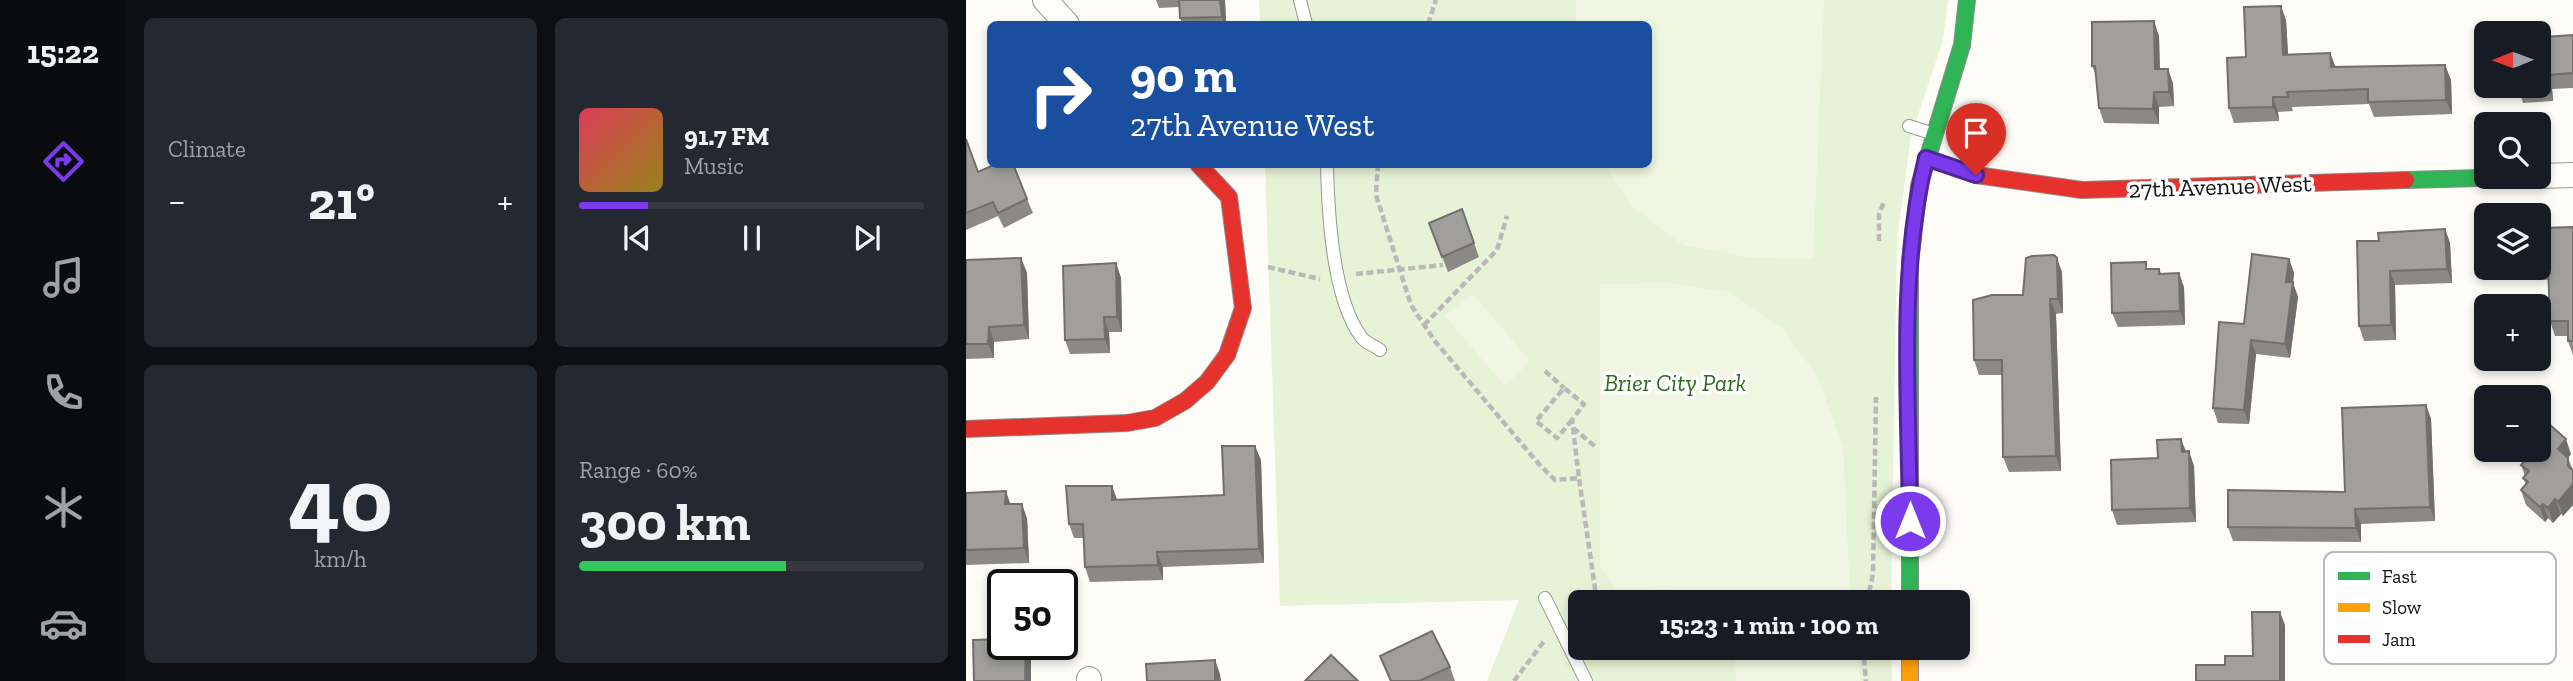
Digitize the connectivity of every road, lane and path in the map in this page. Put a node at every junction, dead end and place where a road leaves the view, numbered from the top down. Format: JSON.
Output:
{"nodes":[{"id":1,"x":1045,"y":0,"type":"edge"},
{"id":2,"x":1300,"y":0,"type":"edge"},
{"id":3,"x":1436,"y":0,"type":"edge"},
{"id":4,"x":1967,"y":0,"type":"edge"},
{"id":5,"x":1064,"y":21,"type":"edge"},
{"id":6,"x":1305,"y":21,"type":"edge"},
{"id":7,"x":1429,"y":21,"type":"edge"},
{"id":8,"x":1909,"y":126,"type":"dead end"},
{"id":9,"x":1934,"y":134,"type":"junction"},
{"id":10,"x":1926,"y":158,"type":"junction"},
{"id":11,"x":1202,"y":168,"type":"edge"},
{"id":12,"x":1327,"y":168,"type":"edge"},
{"id":13,"x":1377,"y":168,"type":"edge"},
{"id":14,"x":2573,"y":175,"type":"edge"},
{"id":15,"x":2551,"y":176,"type":"edge"},
{"id":16,"x":2474,"y":178,"type":"edge"},
{"id":17,"x":1507,"y":216,"type":"dead end"},
{"id":18,"x":1424,"y":325,"type":"junction"},
{"id":19,"x":1380,"y":350,"type":"dead end"},
{"id":20,"x":1545,"y":371,"type":"dead end"},
{"id":21,"x":1564,"y":388,"type":"junction"},
{"id":22,"x":1572,"y":420,"type":"junction"},
{"id":23,"x":1573,"y":428,"type":"junction"},
{"id":24,"x":966,"y":429,"type":"edge"},
{"id":25,"x":1597,"y":447,"type":"dead end"},
{"id":26,"x":1579,"y":478,"type":"junction"},
{"id":27,"x":1595,"y":590,"type":"edge"},
{"id":28,"x":1910,"y":590,"type":"edge"},
{"id":29,"x":1545,"y":598,"type":"dead end"},
{"id":30,"x":1557,"y":624,"type":"junction"},
{"id":31,"x":1864,"y":660,"type":"edge"},
{"id":32,"x":1910,"y":660,"type":"edge"},
{"id":33,"x":1514,"y":681,"type":"edge"},
{"id":34,"x":1586,"y":681,"type":"edge"},
{"id":35,"x":1867,"y":681,"type":"edge"},
{"id":36,"x":1910,"y":681,"type":"edge"}],
"edges":[{"from":1,"to":5,"type":"street"},
{"from":2,"to":6,"type":"lane"},
{"from":3,"to":7,"type":"path"},
{"from":4,"to":9,"type":"street"},
{"from":8,"to":9,"type":"lane"},
{"from":9,"to":10,"type":"street"},
{"from":10,"to":16,"type":"street","name":"27th Avenue West"},
{"from":10,"to":28,"type":"street"},
{"from":11,"to":24,"type":"street"},
{"from":12,"to":19,"type":"lane"},
{"from":13,"to":18,"type":"path"},
{"from":14,"to":15,"type":"street"},
{"from":17,"to":18,"type":"path"},
{"from":18,"to":26,"type":"path"},
{"from":20,"to":21,"type":"path"},
{"from":21,"to":22,"type":"path"},
{"from":21,"to":22,"type":"path"},
{"from":22,"to":23,"type":"path"},
{"from":23,"to":25,"type":"path"},
{"from":23,"to":26,"type":"path"},
{"from":26,"to":27,"type":"path"},
{"from":29,"to":30,"type":"lane"},
{"from":30,"to":33,"type":"path"},
{"from":30,"to":34,"type":"lane"},
{"from":31,"to":35,"type":"path"},
{"from":32,"to":36,"type":"street"}]}
